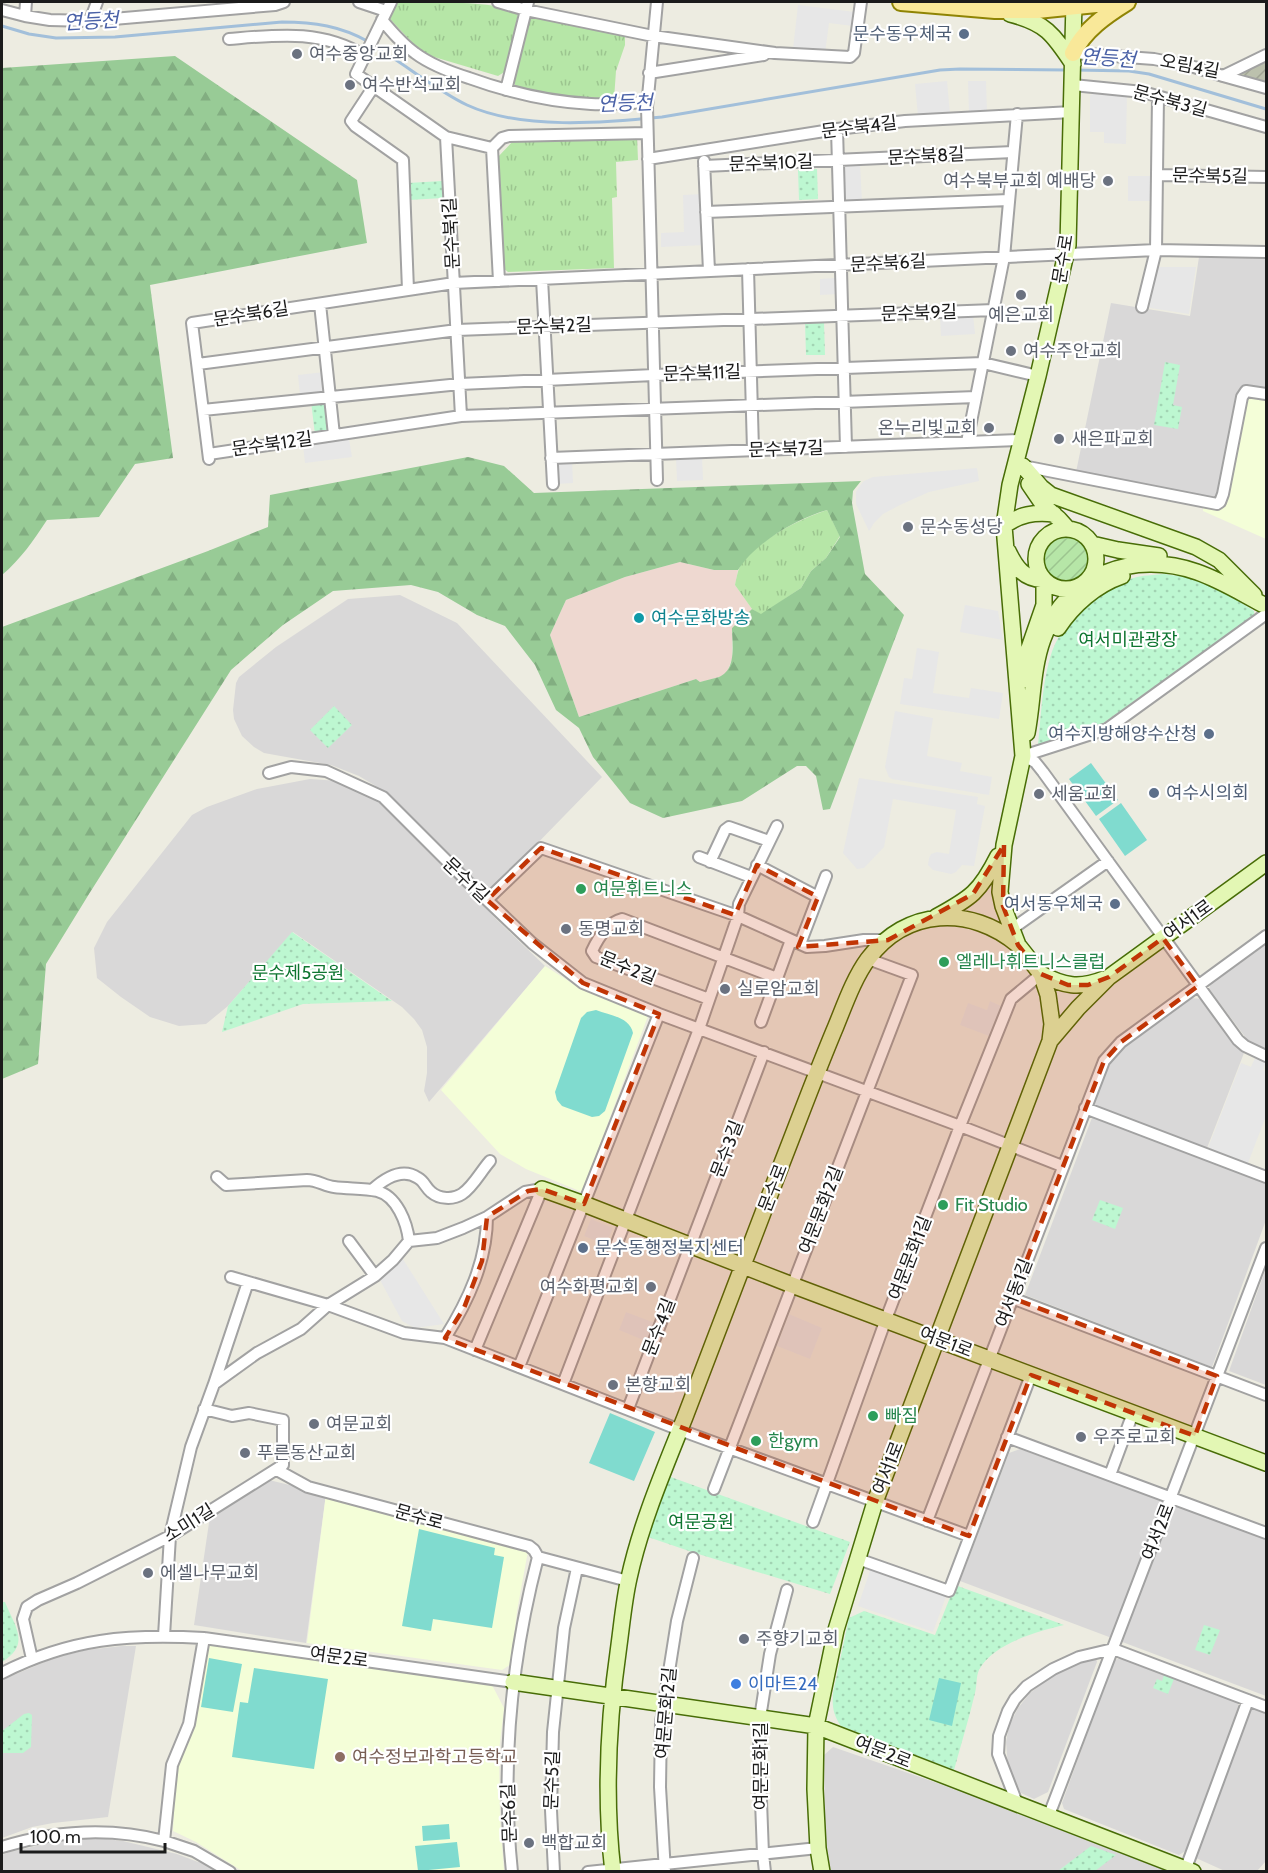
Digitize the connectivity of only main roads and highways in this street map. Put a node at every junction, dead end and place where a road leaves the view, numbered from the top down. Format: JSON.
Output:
{"nodes":[{"id":1,"x":901,"y":2,"type":"edge"},
{"id":2,"x":1116,"y":2,"type":"edge"},
{"id":3,"x":1127,"y":2,"type":"edge"},
{"id":4,"x":1074,"y":4,"type":"edge"},
{"id":5,"x":1073,"y":59,"type":"road end"}],
"edges":[{"from":1,"to":4,"type":"main road"},
{"from":2,"to":4,"type":"main road"},
{"from":3,"to":5,"type":"main road"}]}
